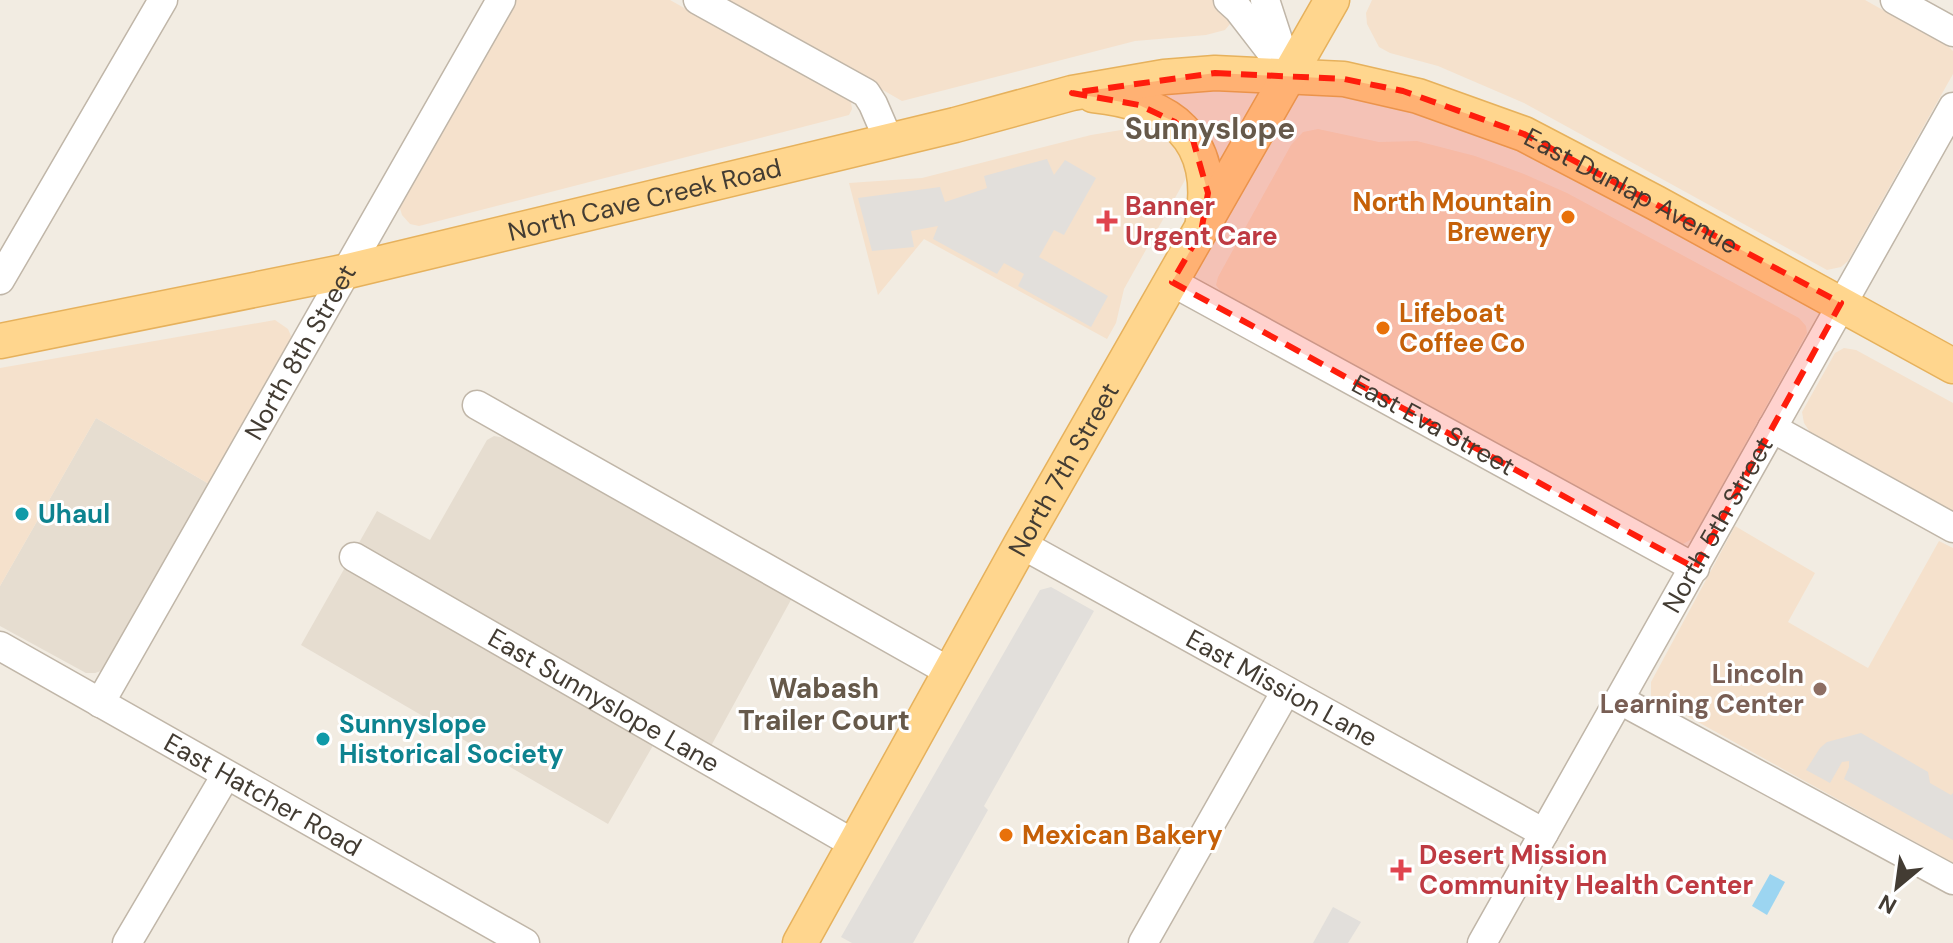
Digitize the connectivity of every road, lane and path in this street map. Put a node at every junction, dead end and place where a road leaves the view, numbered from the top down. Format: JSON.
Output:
{"nodes":[{"id":1,"x":163,"y":0,"type":"edge"},
{"id":2,"x":501,"y":0,"type":"edge"},
{"id":3,"x":698,"y":0,"type":"edge"},
{"id":4,"x":1228,"y":0,"type":"edge"},
{"id":5,"x":1265,"y":0,"type":"edge"},
{"id":6,"x":1332,"y":0,"type":"edge"},
{"id":7,"x":1895,"y":0,"type":"edge"},
{"id":8,"x":1953,"y":32,"type":"edge"},
{"id":9,"x":1289,"y":75,"type":"junction"},
{"id":10,"x":1072,"y":93,"type":"junction"},
{"id":11,"x":1953,"y":107,"type":"edge"},
{"id":12,"x":889,"y":141,"type":"junction"},
{"id":13,"x":1201,"y":232,"type":"junction"},
{"id":14,"x":348,"y":271,"type":"junction"},
{"id":15,"x":0,"y":280,"type":"edge"},
{"id":16,"x":1172,"y":282,"type":"junction"},
{"id":17,"x":1841,"y":303,"type":"junction"},
{"id":18,"x":0,"y":341,"type":"edge"},
{"id":19,"x":1953,"y":366,"type":"edge"},
{"id":20,"x":477,"y":405,"type":"dead end"},
{"id":21,"x":1772,"y":428,"type":"junction"},
{"id":22,"x":1953,"y":528,"type":"edge"},
{"id":23,"x":1021,"y":544,"type":"junction"},
{"id":24,"x":354,"y":557,"type":"dead end"},
{"id":25,"x":1695,"y":568,"type":"junction"},
{"id":26,"x":0,"y":646,"type":"edge"},
{"id":27,"x":950,"y":672,"type":"junction"},
{"id":28,"x":1286,"y":691,"type":"junction"},
{"id":29,"x":1620,"y":700,"type":"junction"},
{"id":30,"x":100,"y":703,"type":"junction"},
{"id":31,"x":226,"y":775,"type":"junction"},
{"id":32,"x":1544,"y":833,"type":"junction"},
{"id":33,"x":854,"y":844,"type":"junction"},
{"id":34,"x":1953,"y":880,"type":"edge"},
{"id":35,"x":127,"y":943,"type":"edge"},
{"id":36,"x":525,"y":943,"type":"edge"},
{"id":37,"x":800,"y":943,"type":"edge"},
{"id":38,"x":1143,"y":943,"type":"edge"},
{"id":39,"x":1482,"y":943,"type":"edge"}],
"edges":[{"from":1,"to":15,"type":"street"},
{"from":2,"to":14,"type":"street","name":"North 8th Street"},
{"from":3,"to":12,"type":"street"},
{"from":4,"to":9,"type":"street"},
{"from":5,"to":9,"type":"street"},
{"from":6,"to":9,"type":"main road","name":"North 7th Street"},
{"from":7,"to":8,"type":"street"},
{"from":9,"to":10,"type":"main road","name":"North Cave Creek Road"},
{"from":9,"to":13,"type":"main road","name":"North 7th Street"},
{"from":9,"to":17,"type":"main road","name":"East Dunlap Avenue"},
{"from":10,"to":12,"type":"main road","name":"North Cave Creek Road"},
{"from":10,"to":13,"type":"main road"},
{"from":11,"to":17,"type":"street","name":"North 5th Street"},
{"from":12,"to":14,"type":"main road","name":"North Cave Creek Road"},
{"from":13,"to":16,"type":"main road","name":"North 7th Street"},
{"from":14,"to":18,"type":"main road","name":"North Cave Creek Road"},
{"from":14,"to":30,"type":"street","name":"North 8th Street"},
{"from":16,"to":23,"type":"main road","name":"North 7th Street"},
{"from":16,"to":25,"type":"street","name":"East Eva Street"},
{"from":17,"to":19,"type":"main road","name":"East Dunlap Avenue"},
{"from":17,"to":21,"type":"street","name":"North 5th Street"},
{"from":20,"to":27,"type":"street"},
{"from":21,"to":22,"type":"street"},
{"from":21,"to":25,"type":"street","name":"North 5th Street"},
{"from":23,"to":27,"type":"main road","name":"North 7th Street"},
{"from":23,"to":28,"type":"street","name":"East Mission Lane"},
{"from":24,"to":33,"type":"street","name":"East Sunnyslope Lane"},
{"from":25,"to":29,"type":"street","name":"North 5th Street"},
{"from":26,"to":30,"type":"street","name":"East Hatcher Road"},
{"from":27,"to":33,"type":"main road","name":"North 7th Street"},
{"from":28,"to":32,"type":"street","name":"East Mission Lane"},
{"from":28,"to":38,"type":"street"},
{"from":29,"to":32,"type":"street","name":"North 5th Street"},
{"from":29,"to":34,"type":"street"},
{"from":30,"to":31,"type":"street","name":"East Hatcher Road"},
{"from":31,"to":35,"type":"street"},
{"from":31,"to":36,"type":"street","name":"East Hatcher Road"},
{"from":32,"to":39,"type":"street","name":"North 5th Street"},
{"from":33,"to":37,"type":"main road","name":"North 7th Street"}]}
